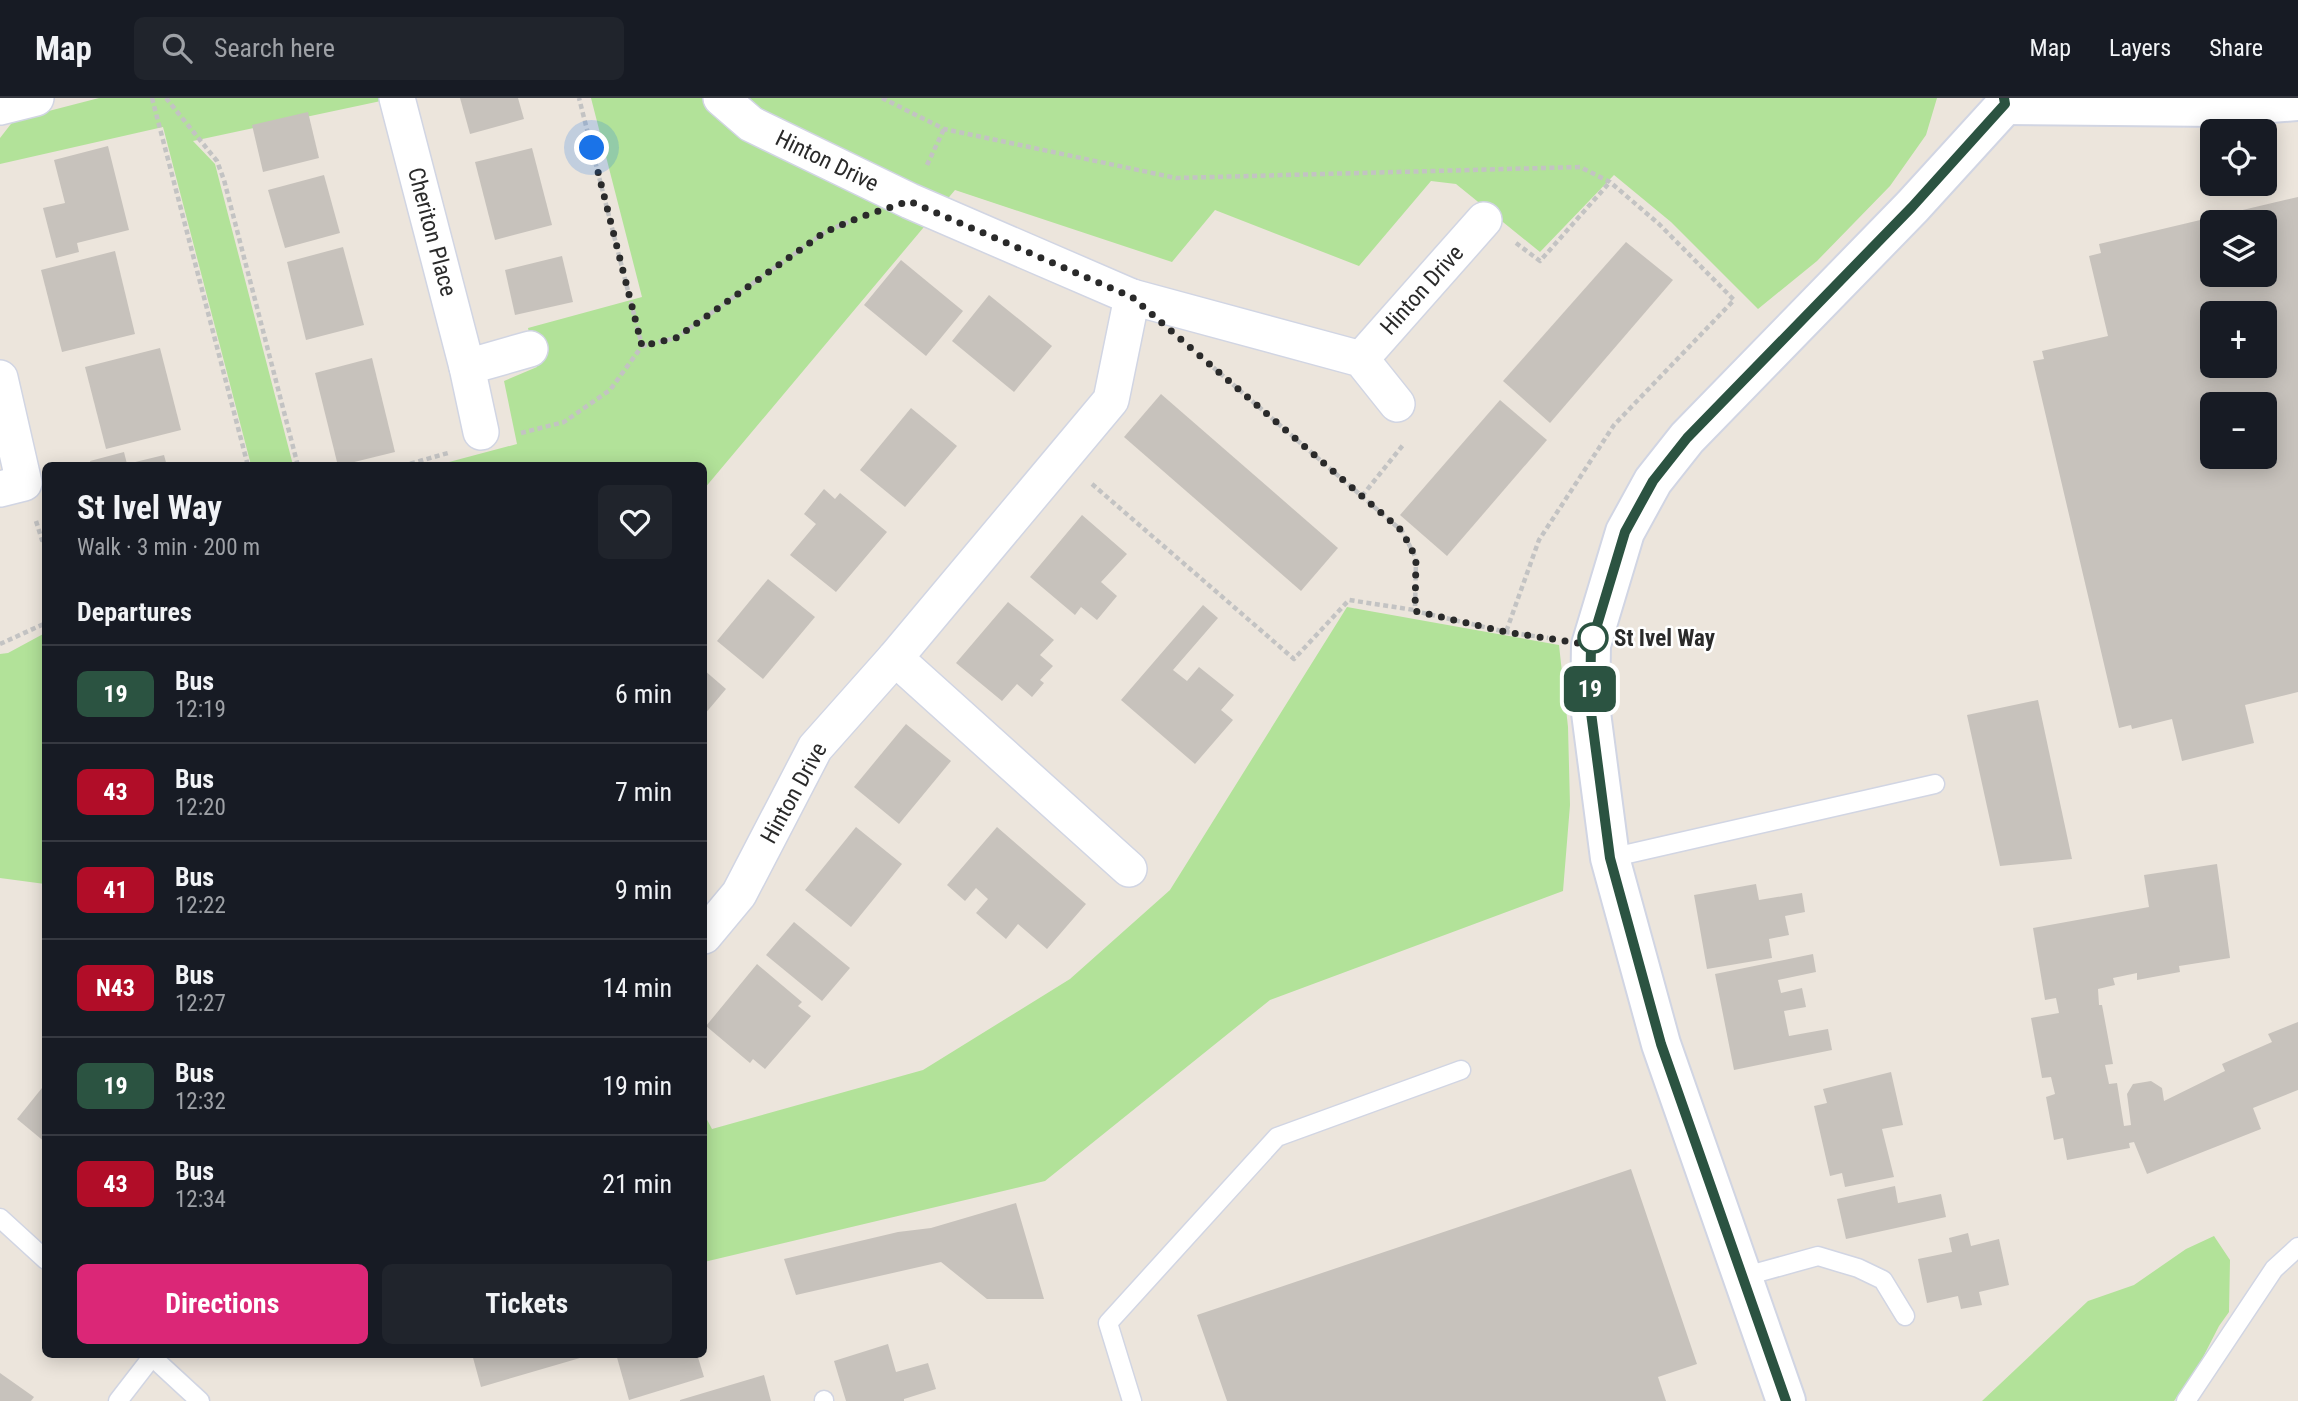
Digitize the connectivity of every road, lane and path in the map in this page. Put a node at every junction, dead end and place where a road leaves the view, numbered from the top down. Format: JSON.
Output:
{"nodes":[{"id":1,"x":36,"y":98,"type":"edge"},
{"id":2,"x":152,"y":98,"type":"edge"},
{"id":3,"x":166,"y":98,"type":"edge"},
{"id":4,"x":397,"y":98,"type":"edge"},
{"id":5,"x":579,"y":98,"type":"edge"},
{"id":6,"x":721,"y":98,"type":"edge"},
{"id":7,"x":2004,"y":101,"type":"edge"},
{"id":8,"x":2298,"y":101,"type":"edge"},
{"id":9,"x":2219,"y":102,"type":"edge"},
{"id":10,"x":0,"y":107,"type":"edge"},
{"id":11,"x":944,"y":129,"type":"dead end"},
{"id":12,"x":1610,"y":182,"type":"dead end"},
{"id":13,"x":909,"y":201,"type":"junction"},
{"id":14,"x":1484,"y":220,"type":"joint"},
{"id":15,"x":1132,"y":297,"type":"junction"},
{"id":16,"x":642,"y":346,"type":"junction"},
{"id":17,"x":530,"y":349,"type":"dead end"},
{"id":18,"x":1361,"y":359,"type":"junction"},
{"id":19,"x":1205,"y":360,"type":"dead end"},
{"id":20,"x":467,"y":367,"type":"junction"},
{"id":21,"x":0,"y":378,"type":"edge"},
{"id":22,"x":1398,"y":404,"type":"joint"},
{"id":23,"x":496,"y":434,"type":"joint"},
{"id":24,"x":449,"y":452,"type":"dead end"},
{"id":25,"x":1062,"y":459,"type":"junction"},
{"id":26,"x":247,"y":462,"type":"edge"},
{"id":27,"x":297,"y":462,"type":"edge"},
{"id":28,"x":415,"y":462,"type":"edge"},
{"id":29,"x":0,"y":489,"type":"edge"},
{"id":30,"x":1362,"y":496,"type":"junction"},
{"id":31,"x":1517,"y":601,"type":"dead end"},
{"id":32,"x":1415,"y":611,"type":"junction"},
{"id":33,"x":42,"y":624,"type":"edge"},
{"id":34,"x":1506,"y":632,"type":"junction"},
{"id":35,"x":0,"y":644,"type":"edge"},
{"id":36,"x":1591,"y":645,"type":"junction"},
{"id":37,"x":895,"y":658,"type":"junction"},
{"id":38,"x":1935,"y":784,"type":"dead end"},
{"id":39,"x":1610,"y":858,"type":"junction"},
{"id":40,"x":1129,"y":869,"type":"dead end"},
{"id":41,"x":707,"y":932,"type":"edge"},
{"id":42,"x":1461,"y":1070,"type":"dead end"},
{"id":43,"x":0,"y":1218,"type":"edge"},
{"id":44,"x":2298,"y":1247,"type":"edge"},
{"id":45,"x":42,"y":1256,"type":"edge"},
{"id":46,"x":1742,"y":1276,"type":"junction"},
{"id":47,"x":1905,"y":1316,"type":"dead end"},
{"id":48,"x":149,"y":1358,"type":"edge"},
{"id":49,"x":152,"y":1358,"type":"edge"},
{"id":50,"x":118,"y":1401,"type":"edge"},
{"id":51,"x":200,"y":1401,"type":"edge"},
{"id":52,"x":1132,"y":1401,"type":"edge"},
{"id":53,"x":1786,"y":1401,"type":"edge"},
{"id":54,"x":2186,"y":1401,"type":"edge"}],
"edges":[{"from":1,"to":10,"type":"street"},
{"from":2,"to":26,"type":"path"},
{"from":3,"to":27,"type":"path"},
{"from":4,"to":20,"type":"street","name":"Cheriton Place"},
{"from":5,"to":16,"type":"path"},
{"from":6,"to":13,"type":"street","name":"Hinton Drive"},
{"from":7,"to":9,"type":"street"},
{"from":7,"to":36,"type":"street"},
{"from":8,"to":9,"type":"street"},
{"from":11,"to":13,"type":"path"},
{"from":12,"to":14,"type":"path"},
{"from":13,"to":15,"type":"street","name":"Hinton Drive"},
{"from":13,"to":16,"type":"path"},
{"from":14,"to":18,"type":"street","name":"Hinton Drive"},
{"from":15,"to":18,"type":"street","name":"Hinton Drive"},
{"from":15,"to":25,"type":"street","name":"Hinton Drive"},
{"from":16,"to":23,"type":"path"},
{"from":17,"to":20,"type":"street"},
{"from":18,"to":22,"type":"street"},
{"from":19,"to":30,"type":"path"},
{"from":20,"to":23,"type":"street","name":"Cheriton Place"},
{"from":21,"to":29,"type":"street"},
{"from":22,"to":30,"type":"path"},
{"from":24,"to":28,"type":"path"},
{"from":25,"to":32,"type":"path"},
{"from":25,"to":37,"type":"street","name":"Hinton Drive"},
{"from":30,"to":32,"type":"path"},
{"from":31,"to":34,"type":"path"},
{"from":32,"to":34,"type":"path"},
{"from":33,"to":35,"type":"path"},
{"from":34,"to":36,"type":"path"},
{"from":36,"to":39,"type":"street"},
{"from":37,"to":40,"type":"street"},
{"from":37,"to":41,"type":"street","name":"Hinton Drive"},
{"from":38,"to":39,"type":"lane"},
{"from":39,"to":46,"type":"street"},
{"from":42,"to":52,"type":"lane"},
{"from":43,"to":45,"type":"lane"},
{"from":44,"to":54,"type":"lane"},
{"from":46,"to":47,"type":"lane"},
{"from":46,"to":53,"type":"street"},
{"from":48,"to":50,"type":"lane"},
{"from":49,"to":51,"type":"lane"}]}
